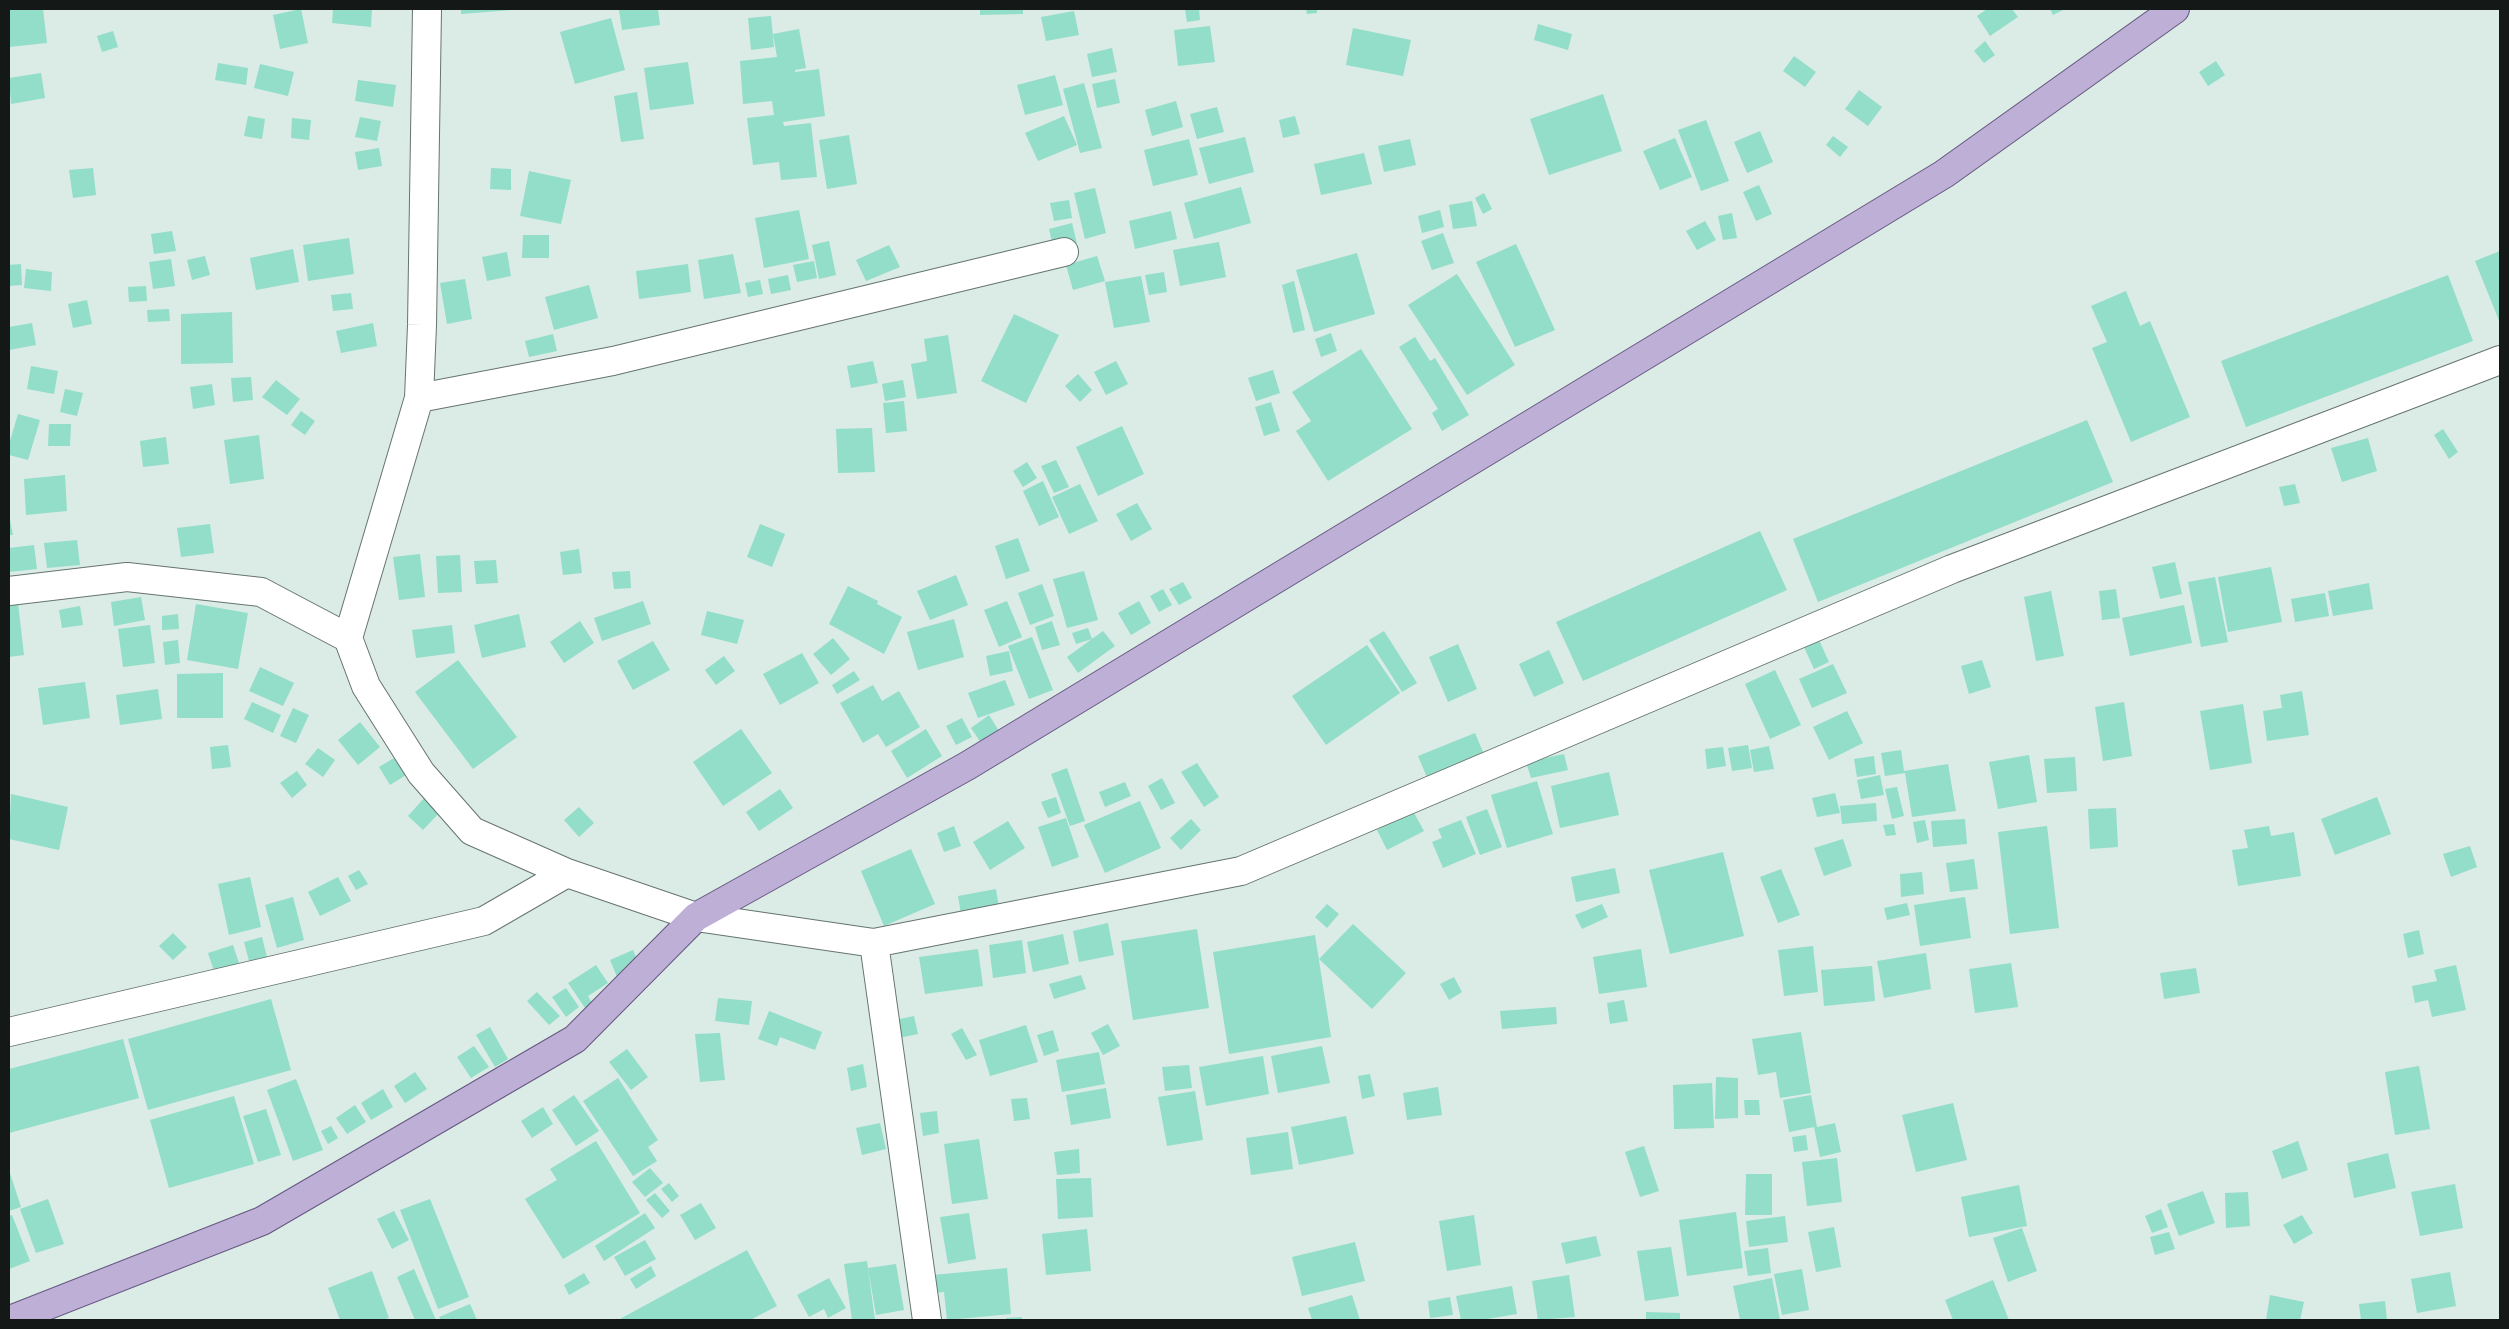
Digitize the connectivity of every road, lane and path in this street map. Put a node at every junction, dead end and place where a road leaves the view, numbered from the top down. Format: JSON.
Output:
{"nodes":[{"id":1,"x":428,"y":9,"type":"edge"},
{"id":2,"x":2175,"y":9,"type":"edge"},
{"id":3,"x":1064,"y":252,"type":"dead end"},
{"id":4,"x":2500,"y":360,"type":"edge"},
{"id":5,"x":419,"y":398,"type":"junction"},
{"id":6,"x":9,"y":591,"type":"edge"},
{"id":7,"x":348,"y":638,"type":"junction"},
{"id":8,"x":568,"y":873,"type":"junction"},
{"id":9,"x":696,"y":917,"type":"junction"},
{"id":10,"x":874,"y":943,"type":"junction"},
{"id":11,"x":9,"y":1032,"type":"edge"},
{"id":12,"x":10,"y":1320,"type":"edge"},
{"id":13,"x":927,"y":1320,"type":"edge"}],
"edges":[{"from":1,"to":5,"type":"street"},
{"from":2,"to":9,"type":"main road"},
{"from":3,"to":5,"type":"street"},
{"from":4,"to":10,"type":"street"},
{"from":5,"to":7,"type":"street"},
{"from":6,"to":7,"type":"street"},
{"from":7,"to":8,"type":"street"},
{"from":8,"to":9,"type":"street"},
{"from":8,"to":11,"type":"street"},
{"from":9,"to":10,"type":"street"},
{"from":9,"to":12,"type":"main road"},
{"from":10,"to":13,"type":"street"}]}
